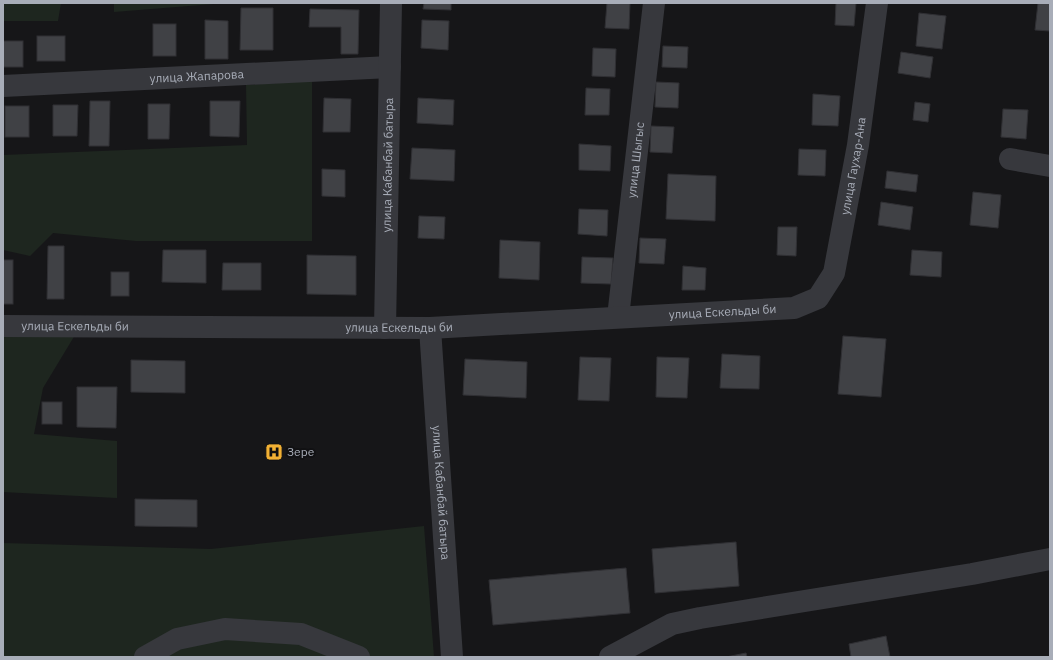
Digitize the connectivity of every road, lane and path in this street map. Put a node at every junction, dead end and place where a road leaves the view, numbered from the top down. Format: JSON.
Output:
{"nodes":[{"id":1,"x":391,"y":3,"type":"edge"},
{"id":2,"x":654,"y":3,"type":"edge"},
{"id":3,"x":877,"y":3,"type":"edge"},
{"id":4,"x":390,"y":67,"type":"junction"},
{"id":5,"x":3,"y":86,"type":"edge"},
{"id":6,"x":1010,"y":159,"type":"dead end"},
{"id":7,"x":1050,"y":166,"type":"edge"},
{"id":8,"x":794,"y":308,"type":"joint"},
{"id":9,"x":618,"y":317,"type":"junction"},
{"id":10,"x":3,"y":326,"type":"edge"},
{"id":11,"x":384,"y":328,"type":"junction"},
{"id":12,"x":430,"y":328,"type":"junction"},
{"id":13,"x":1050,"y":559,"type":"edge"},
{"id":14,"x":145,"y":657,"type":"edge"},
{"id":15,"x":359,"y":657,"type":"edge"},
{"id":16,"x":452,"y":657,"type":"edge"},
{"id":17,"x":610,"y":657,"type":"edge"}],
"edges":[{"from":1,"to":4,"type":"street","name":"улица Кабанбай батыра"},
{"from":2,"to":9,"type":"street","name":"улица Шыгыс"},
{"from":3,"to":8,"type":"street","name":"улица Гаухар-Ана"},
{"from":4,"to":5,"type":"street","name":"улица Жапарова"},
{"from":4,"to":11,"type":"street","name":"улица Кабанбай батыра"},
{"from":6,"to":7,"type":"street"},
{"from":8,"to":9,"type":"street","name":"улица Ескельды би"},
{"from":9,"to":12,"type":"street","name":"улица Ескельды би"},
{"from":10,"to":11,"type":"street","name":"улица Ескельды би"},
{"from":11,"to":12,"type":"street","name":"улица Ескельды би"},
{"from":12,"to":16,"type":"street","name":"улица Кабанбай батыра"},
{"from":13,"to":17,"type":"street"},
{"from":14,"to":15,"type":"street"}]}
